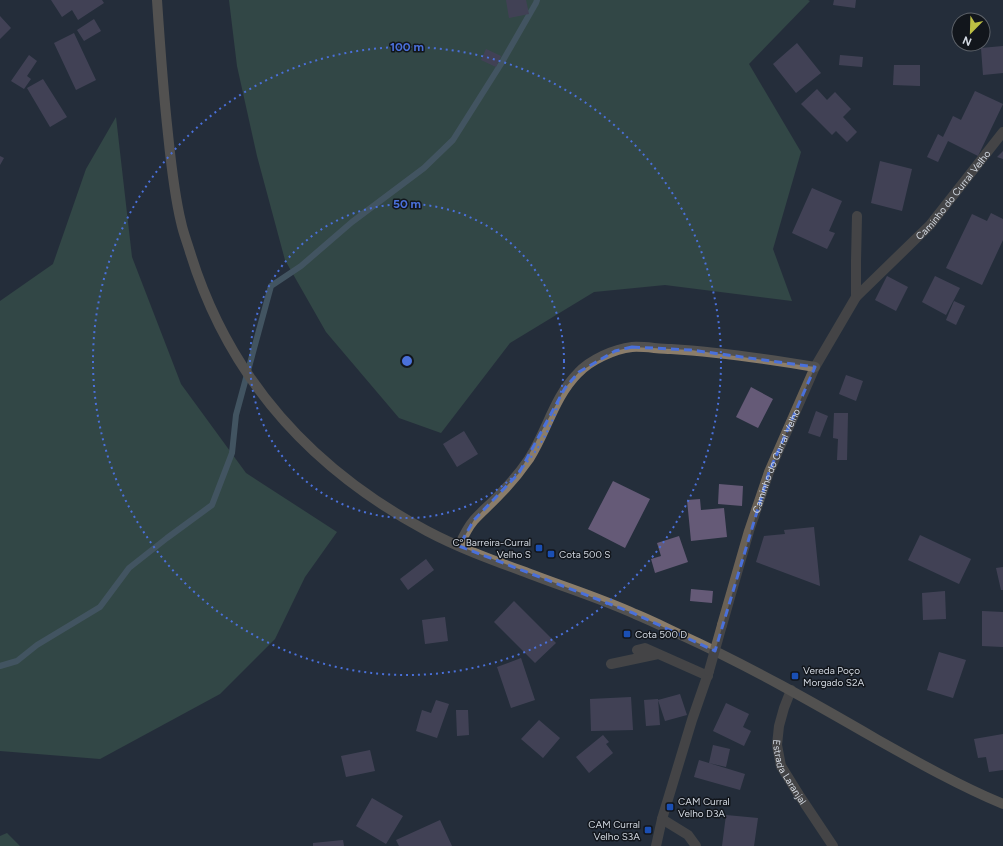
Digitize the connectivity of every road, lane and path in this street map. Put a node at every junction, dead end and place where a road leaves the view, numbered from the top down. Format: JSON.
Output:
{"nodes":[{"id":1,"x":157,"y":0,"type":"edge"},
{"id":2,"x":1003,"y":132,"type":"edge"},
{"id":3,"x":857,"y":216,"type":"dead end"},
{"id":4,"x":856,"y":297,"type":"junction"},
{"id":5,"x":815,"y":367,"type":"junction"},
{"id":6,"x":459,"y":546,"type":"junction"},
{"id":7,"x":637,"y":650,"type":"dead end"},
{"id":8,"x":658,"y":654,"type":"junction"},
{"id":9,"x":611,"y":664,"type":"dead end"},
{"id":10,"x":709,"y":674,"type":"junction"},
{"id":11,"x":790,"y":690,"type":"junction"},
{"id":12,"x":1003,"y":804,"type":"edge"},
{"id":13,"x":662,"y":819,"type":"junction"},
{"id":14,"x":656,"y":846,"type":"edge"},
{"id":15,"x":696,"y":846,"type":"edge"},
{"id":16,"x":833,"y":846,"type":"edge"}],
"edges":[{"from":1,"to":6,"type":"main road"},
{"from":2,"to":4,"type":"street","name":"Caminho do Curral Velho"},
{"from":3,"to":4,"type":"street"},
{"from":4,"to":5,"type":"street","name":"Caminho do Curral Velho"},
{"from":5,"to":6,"type":"main road"},
{"from":5,"to":10,"type":"street","name":"Caminho do Curral Velho","bridge":true},
{"from":6,"to":11,"type":"main road"},
{"from":7,"to":8,"type":"street"},
{"from":8,"to":9,"type":"street"},
{"from":8,"to":10,"type":"street"},
{"from":10,"to":13,"type":"street","name":"Caminho do Curral Velho"},
{"from":11,"to":12,"type":"main road"},
{"from":11,"to":16,"type":"street","name":"Estrada Laranjal"},
{"from":13,"to":14,"type":"street","name":"Caminho do Curral Velho"},
{"from":13,"to":15,"type":"street"}]}
